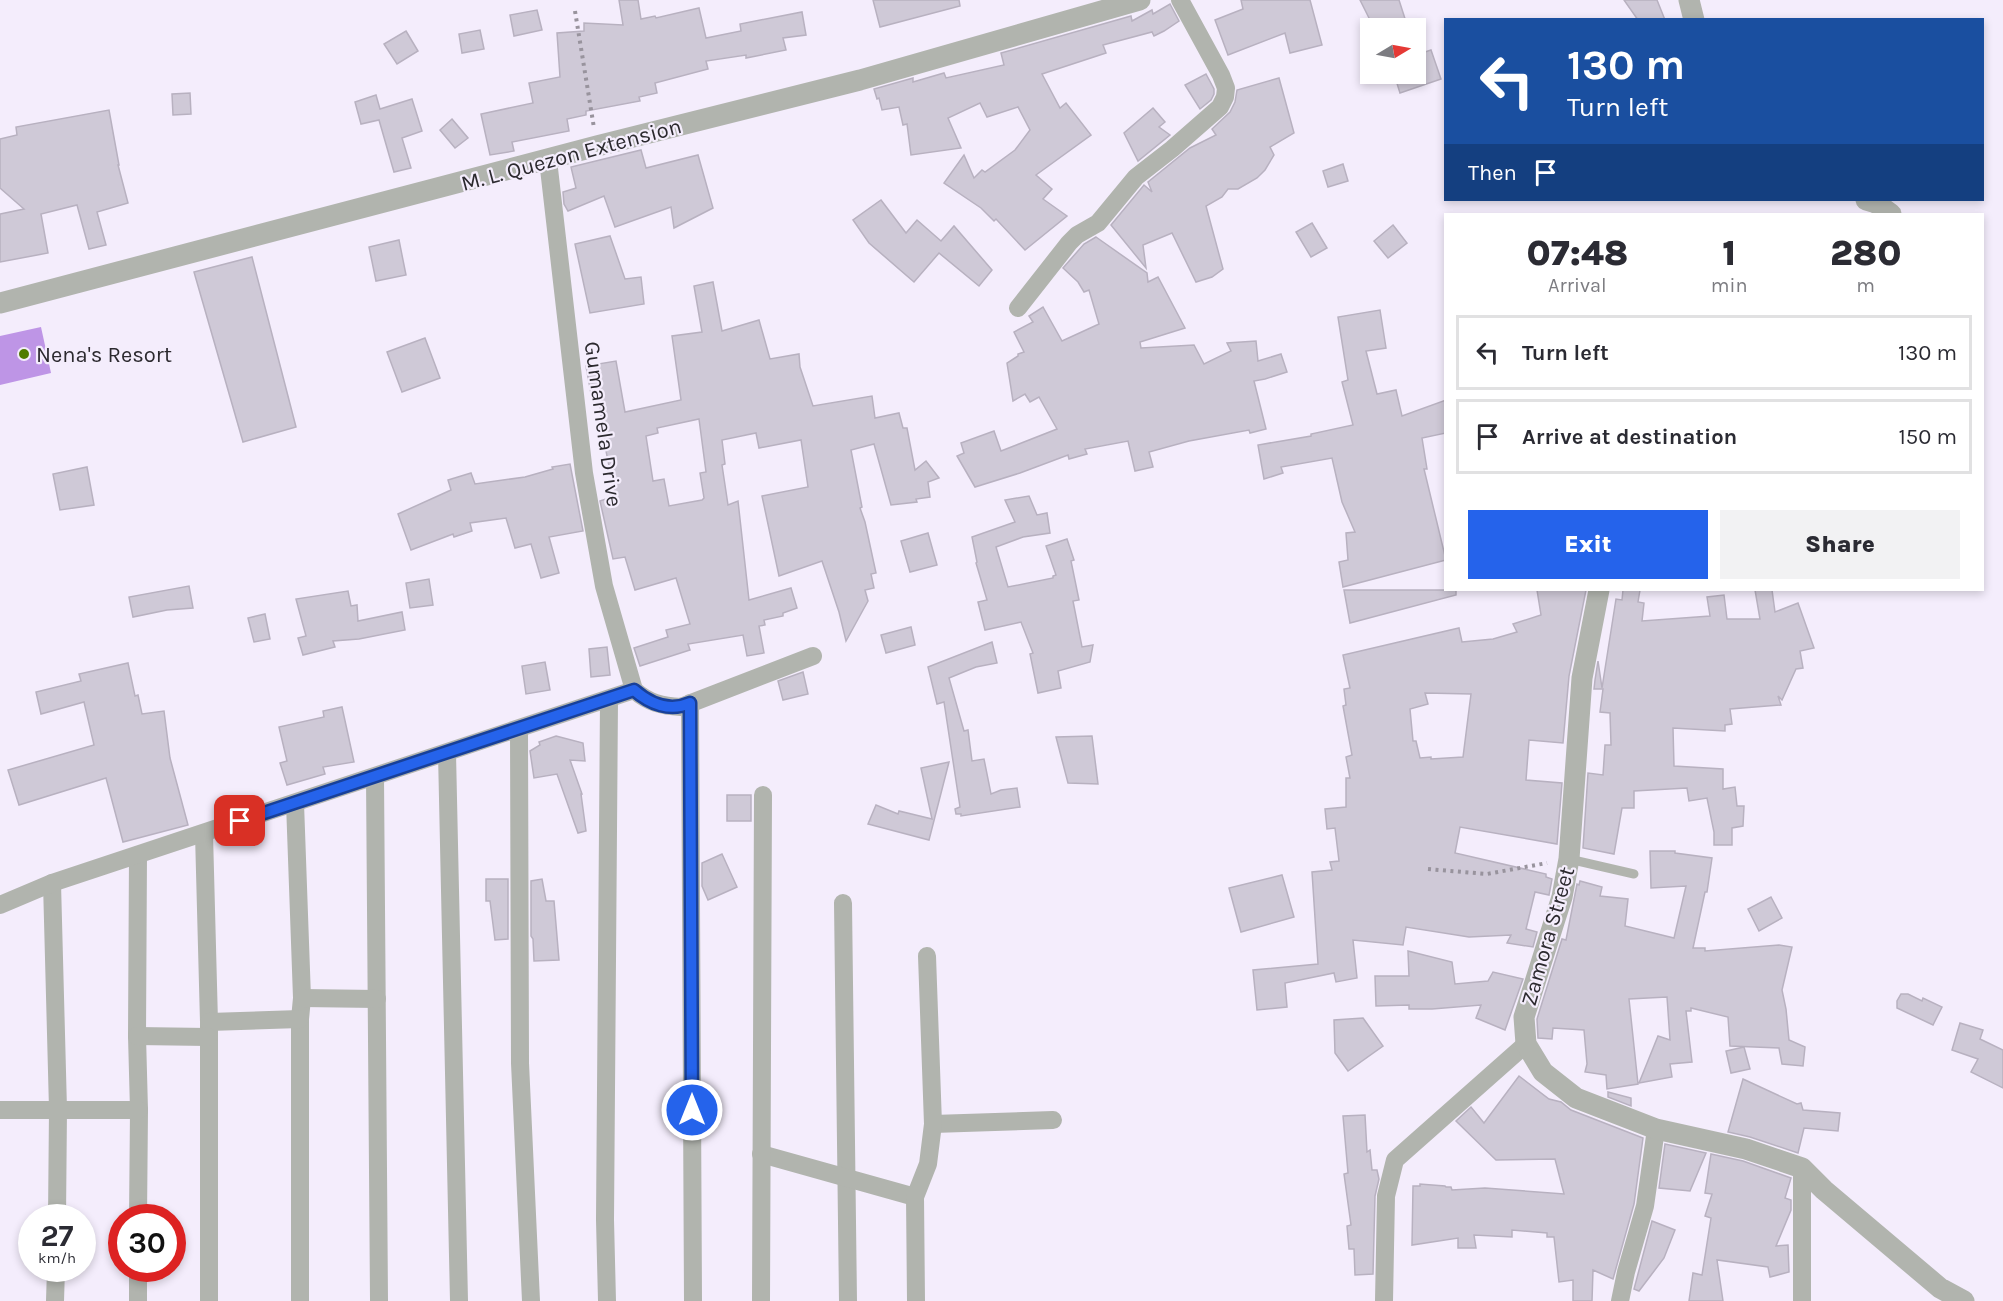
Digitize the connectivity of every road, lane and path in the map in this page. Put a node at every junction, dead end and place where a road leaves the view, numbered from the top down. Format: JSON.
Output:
{"nodes":[{"id":1,"x":1140,"y":0,"type":"edge"},
{"id":2,"x":1180,"y":0,"type":"edge"},
{"id":3,"x":1689,"y":0,"type":"edge"},
{"id":4,"x":575,"y":11,"type":"dead end"},
{"id":5,"x":1694,"y":18,"type":"edge"},
{"id":6,"x":597,"y":146,"type":"junction"},
{"id":7,"x":548,"y":160,"type":"junction"},
{"id":8,"x":1869,"y":201,"type":"edge"},
{"id":9,"x":1890,"y":213,"type":"edge"},
{"id":10,"x":0,"y":303,"type":"edge"},
{"id":11,"x":1018,"y":308,"type":"dead end"},
{"id":12,"x":1599,"y":591,"type":"edge"},
{"id":13,"x":813,"y":656,"type":"dead end"},
{"id":14,"x":634,"y":690,"type":"junction"},
{"id":15,"x":609,"y":700,"type":"junction"},
{"id":16,"x":690,"y":703,"type":"junction"},
{"id":17,"x":519,"y":729,"type":"junction"},
{"id":18,"x":447,"y":753,"type":"junction"},
{"id":19,"x":375,"y":777,"type":"junction"},
{"id":20,"x":763,"y":795,"type":"dead end"},
{"id":21,"x":295,"y":803,"type":"junction"},
{"id":22,"x":204,"y":834,"type":"junction"},
{"id":23,"x":138,"y":855,"type":"junction"},
{"id":24,"x":1569,"y":859,"type":"junction"},
{"id":25,"x":1428,"y":869,"type":"dead end"},
{"id":26,"x":1634,"y":874,"type":"dead end"},
{"id":27,"x":52,"y":884,"type":"junction"},
{"id":28,"x":843,"y":903,"type":"dead end"},
{"id":29,"x":0,"y":905,"type":"edge"},
{"id":30,"x":927,"y":956,"type":"dead end"},
{"id":31,"x":302,"y":998,"type":"junction"},
{"id":32,"x":377,"y":999,"type":"junction"},
{"id":33,"x":300,"y":1019,"type":"junction"},
{"id":34,"x":208,"y":1030,"type":"junction"},
{"id":35,"x":137,"y":1036,"type":"junction"},
{"id":36,"x":1526,"y":1044,"type":"junction"},
{"id":37,"x":58,"y":1109,"type":"junction"},
{"id":38,"x":0,"y":1110,"type":"edge"},
{"id":39,"x":139,"y":1110,"type":"junction"},
{"id":40,"x":1053,"y":1120,"type":"dead end"},
{"id":41,"x":933,"y":1124,"type":"junction"},
{"id":42,"x":1656,"y":1129,"type":"junction"},
{"id":43,"x":761,"y":1154,"type":"junction"},
{"id":44,"x":1803,"y":1168,"type":"junction"},
{"id":45,"x":846,"y":1178,"type":"junction"},
{"id":46,"x":915,"y":1197,"type":"junction"},
{"id":47,"x":57,"y":1204,"type":"edge"},
{"id":48,"x":138,"y":1204,"type":"edge"},
{"id":49,"x":56,"y":1282,"type":"edge"},
{"id":50,"x":138,"y":1282,"type":"edge"},
{"id":51,"x":55,"y":1301,"type":"edge"},
{"id":52,"x":138,"y":1301,"type":"edge"},
{"id":53,"x":209,"y":1301,"type":"edge"},
{"id":54,"x":300,"y":1301,"type":"edge"},
{"id":55,"x":380,"y":1301,"type":"edge"},
{"id":56,"x":459,"y":1301,"type":"edge"},
{"id":57,"x":531,"y":1301,"type":"edge"},
{"id":58,"x":608,"y":1301,"type":"edge"},
{"id":59,"x":693,"y":1301,"type":"edge"},
{"id":60,"x":760,"y":1301,"type":"edge"},
{"id":61,"x":848,"y":1301,"type":"edge"},
{"id":62,"x":916,"y":1301,"type":"edge"},
{"id":63,"x":1384,"y":1301,"type":"edge"},
{"id":64,"x":1620,"y":1301,"type":"edge"},
{"id":65,"x":1802,"y":1301,"type":"edge"},
{"id":66,"x":1964,"y":1301,"type":"edge"}],
"edges":[{"from":1,"to":6,"type":"street","name":"M. L. Quezon Extension"},
{"from":2,"to":11,"type":"street"},
{"from":3,"to":5,"type":"street"},
{"from":4,"to":6,"type":"path"},
{"from":6,"to":7,"type":"street","name":"M. L. Quezon Extension"},
{"from":7,"to":10,"type":"street","name":"M. L. Quezon Extension"},
{"from":7,"to":14,"type":"street","name":"Gumamela Drive"},
{"from":8,"to":9,"type":"street"},
{"from":12,"to":24,"type":"street","name":"Zamora Street"},
{"from":13,"to":16,"type":"street"},
{"from":14,"to":15,"type":"street"},
{"from":14,"to":16,"type":"street"},
{"from":15,"to":17,"type":"street"},
{"from":15,"to":58,"type":"street"},
{"from":16,"to":59,"type":"street"},
{"from":17,"to":18,"type":"street"},
{"from":17,"to":57,"type":"street"},
{"from":18,"to":19,"type":"street"},
{"from":18,"to":56,"type":"street"},
{"from":19,"to":21,"type":"street"},
{"from":19,"to":32,"type":"street"},
{"from":20,"to":43,"type":"street"},
{"from":21,"to":22,"type":"street"},
{"from":21,"to":31,"type":"street"},
{"from":22,"to":23,"type":"street"},
{"from":22,"to":34,"type":"street"},
{"from":23,"to":27,"type":"street"},
{"from":23,"to":35,"type":"street"},
{"from":24,"to":25,"type":"path"},
{"from":24,"to":26,"type":"lane"},
{"from":24,"to":36,"type":"street","name":"Zamora Street"},
{"from":27,"to":29,"type":"street"},
{"from":27,"to":37,"type":"street"},
{"from":28,"to":45,"type":"street"},
{"from":30,"to":41,"type":"street"},
{"from":31,"to":32,"type":"street"},
{"from":31,"to":33,"type":"street"},
{"from":32,"to":55,"type":"street"},
{"from":33,"to":34,"type":"street"},
{"from":33,"to":54,"type":"street"},
{"from":34,"to":35,"type":"street"},
{"from":34,"to":53,"type":"street"},
{"from":35,"to":39,"type":"street"},
{"from":36,"to":42,"type":"street","name":"Zamora Street"},
{"from":36,"to":63,"type":"street"},
{"from":37,"to":38,"type":"street"},
{"from":37,"to":39,"type":"street"},
{"from":37,"to":47,"type":"street"},
{"from":39,"to":48,"type":"street"},
{"from":40,"to":41,"type":"street"},
{"from":41,"to":46,"type":"street"},
{"from":42,"to":44,"type":"street","name":"Zamora Street"},
{"from":42,"to":64,"type":"street"},
{"from":43,"to":45,"type":"street"},
{"from":43,"to":60,"type":"street"},
{"from":44,"to":65,"type":"street"},
{"from":44,"to":66,"type":"street"},
{"from":45,"to":46,"type":"street"},
{"from":45,"to":61,"type":"street"},
{"from":46,"to":62,"type":"street"},
{"from":49,"to":51,"type":"street"},
{"from":50,"to":52,"type":"street"}]}
